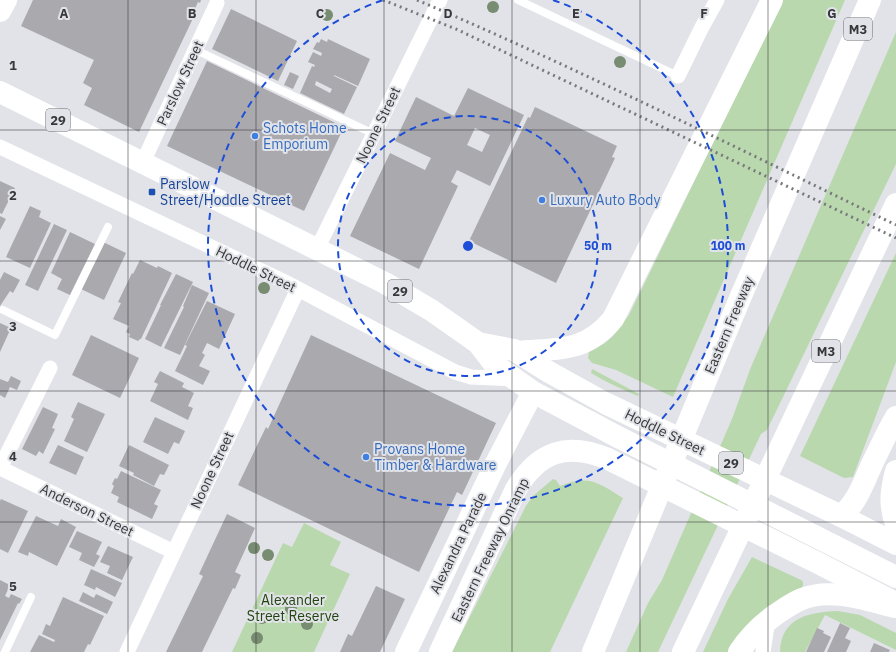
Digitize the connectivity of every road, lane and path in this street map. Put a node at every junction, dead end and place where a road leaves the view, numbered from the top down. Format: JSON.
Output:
{"nodes":[{"id":1,"x":6,"y":0,"type":"edge"},
{"id":2,"x":440,"y":0,"type":"edge"},
{"id":3,"x":518,"y":0,"type":"edge"},
{"id":4,"x":717,"y":0,"type":"edge"},
{"id":5,"x":772,"y":0,"type":"edge"},
{"id":6,"x":870,"y":0,"type":"edge"},
{"id":7,"x":217,"y":3,"type":"dead end"},
{"id":8,"x":0,"y":11,"type":"edge"},
{"id":9,"x":196,"y":50,"type":"junction"},
{"id":10,"x":678,"y":76,"type":"joint"},
{"id":11,"x":0,"y":92,"type":"edge"},
{"id":12,"x":374,"y":134,"type":"junction"},
{"id":13,"x":0,"y":146,"type":"edge"},
{"id":14,"x":143,"y":162,"type":"junction"},
{"id":15,"x":896,"y":204,"type":"edge"},
{"id":16,"x":108,"y":227,"type":"dead end"},
{"id":17,"x":317,"y":249,"type":"junction"},
{"id":18,"x":298,"y":289,"type":"junction"},
{"id":19,"x":3,"y":310,"type":"dead end"},
{"id":20,"x":478,"y":343,"type":"junction"},
{"id":21,"x":517,"y":352,"type":"junction"},
{"id":22,"x":50,"y":368,"type":"dead end"},
{"id":23,"x":514,"y":379,"type":"junction"},
{"id":24,"x":567,"y":382,"type":"junction"},
{"id":25,"x":533,"y":392,"type":"junction"},
{"id":26,"x":896,"y":417,"type":"edge"},
{"id":27,"x":0,"y":468,"type":"edge"},
{"id":28,"x":896,"y":471,"type":"edge"},
{"id":29,"x":829,"y":522,"type":"junction"},
{"id":30,"x":896,"y":524,"type":"edge"},
{"id":31,"x":896,"y":544,"type":"edge"},
{"id":32,"x":174,"y":552,"type":"junction"},
{"id":33,"x":896,"y":577,"type":"edge"},
{"id":34,"x":31,"y":597,"type":"dead end"},
{"id":35,"x":896,"y":603,"type":"edge"},
{"id":36,"x":896,"y":608,"type":"edge"},
{"id":37,"x":768,"y":620,"type":"junction"},
{"id":38,"x":5,"y":652,"type":"edge"},
{"id":39,"x":127,"y":652,"type":"edge"},
{"id":40,"x":406,"y":652,"type":"edge"},
{"id":41,"x":440,"y":652,"type":"edge"},
{"id":42,"x":593,"y":652,"type":"edge"},
{"id":43,"x":683,"y":652,"type":"edge"},
{"id":44,"x":739,"y":652,"type":"edge"},
{"id":45,"x":763,"y":652,"type":"edge"}],
"edges":[{"from":1,"to":8,"type":"main road"},
{"from":2,"to":12,"type":"street","name":"Noone Street"},
{"from":3,"to":10,"type":"lane"},
{"from":4,"to":10,"type":"street"},
{"from":5,"to":21,"type":"main road"},
{"from":6,"to":42,"type":"main road","name":"Eastern Freeway","number":"M3"},
{"from":7,"to":9,"type":"street","name":"Parslow Street"},
{"from":9,"to":12,"type":"lane"},
{"from":9,"to":14,"type":"street","name":"Parslow Street"},
{"from":11,"to":14,"type":"main road","name":"Hoddle Street","number":"29"},
{"from":12,"to":17,"type":"street","name":"Noone Street"},
{"from":13,"to":18,"type":"street","name":"Hoddle Street"},
{"from":14,"to":17,"type":"main road","name":"Hoddle Street","number":"29"},
{"from":15,"to":43,"type":"main road","number":"M3"},
{"from":16,"to":19,"type":"lane"},
{"from":17,"to":20,"type":"main road","name":"Hoddle Street","number":"29"},
{"from":18,"to":23,"type":"street","name":"Hoddle Street"},
{"from":18,"to":32,"type":"street","name":"Noone Street"},
{"from":20,"to":21,"type":"main road","name":"Hoddle Street","number":"29"},
{"from":20,"to":23,"type":"main road","name":"Hoddle Street","number":"29"},
{"from":21,"to":24,"type":"main road","name":"Hoddle Street","number":"29"},
{"from":22,"to":27,"type":"street","name":"Anderson Street"},
{"from":23,"to":25,"type":"main road","name":"Hoddle Street","number":"29"},
{"from":24,"to":25,"type":"main road"},
{"from":24,"to":29,"type":"main road","name":"Hoddle Street","number":"29"},
{"from":25,"to":29,"type":"main road","name":"Hoddle Street","number":"29"},
{"from":25,"to":40,"type":"main road","name":"Alexandra Parade"},
{"from":26,"to":29,"type":"main road"},
{"from":27,"to":32,"type":"street","name":"Anderson Street"},
{"from":28,"to":30,"type":"main road"},
{"from":29,"to":31,"type":"main road","name":"Hoddle Street","number":"29"},
{"from":29,"to":33,"type":"main road","name":"Hoddle Street","number":"29"},
{"from":32,"to":39,"type":"street","name":"Noone Street"},
{"from":34,"to":38,"type":"lane"},
{"from":35,"to":41,"type":"main road","name":"Eastern Freeway Onramp"},
{"from":36,"to":37,"type":"main road"},
{"from":37,"to":44,"type":"main road"},
{"from":37,"to":45,"type":"street"}]}
